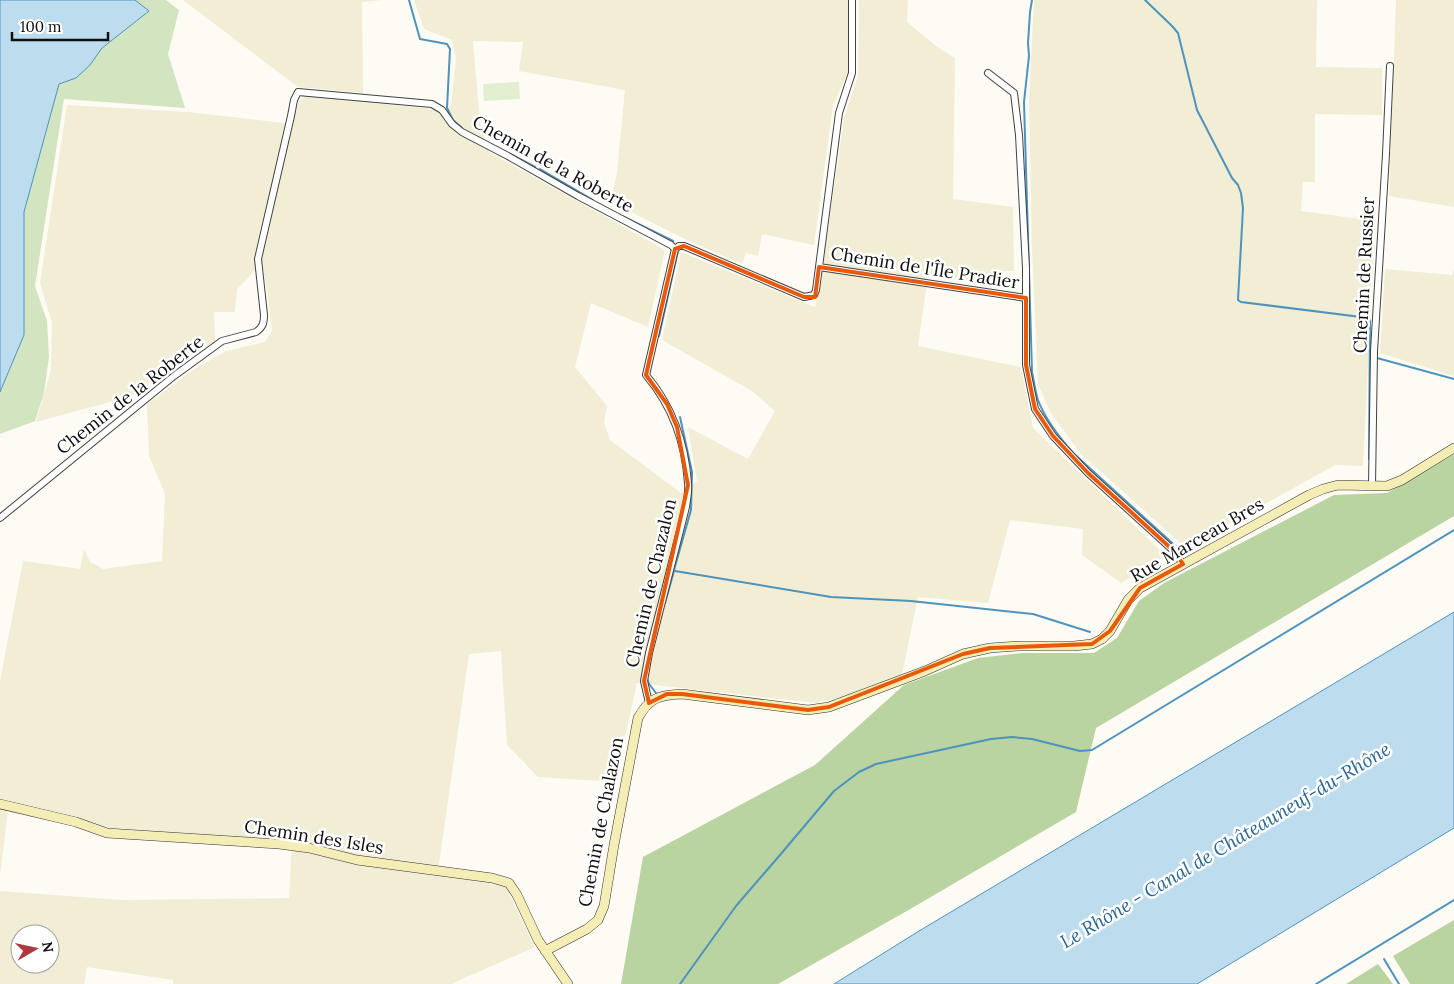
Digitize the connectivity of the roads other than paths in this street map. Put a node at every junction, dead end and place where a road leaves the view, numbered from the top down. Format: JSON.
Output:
{"nodes":[{"id":1,"x":852,"y":0,"type":"edge"},
{"id":2,"x":1390,"y":66,"type":"dead end"},
{"id":3,"x":988,"y":73,"type":"dead end"},
{"id":4,"x":677,"y":247,"type":"junction"},
{"id":5,"x":819,"y":267,"type":"junction"},
{"id":6,"x":1026,"y":298,"type":"junction"},
{"id":7,"x":1454,"y":448,"type":"edge"},
{"id":8,"x":1372,"y":486,"type":"junction"},
{"id":9,"x":0,"y":518,"type":"edge"},
{"id":10,"x":1183,"y":564,"type":"junction"},
{"id":11,"x":649,"y":703,"type":"junction"},
{"id":12,"x":0,"y":804,"type":"edge"},
{"id":13,"x":545,"y":951,"type":"junction"},
{"id":14,"x":568,"y":984,"type":"edge"}],
"edges":[{"from":1,"to":5,"type":"street"},
{"from":2,"to":8,"type":"street","name":"Chemin de Russier"},
{"from":3,"to":6,"type":"street"},
{"from":4,"to":5,"type":"street","name":"Chemin de l'Île Pradier"},
{"from":4,"to":9,"type":"street","name":"Chemin de la Roberte"},
{"from":4,"to":11,"type":"street","name":"Chemin de Chazalon"},
{"from":5,"to":6,"type":"street","name":"Chemin de l'Île Pradier"},
{"from":6,"to":10,"type":"street","name":"Chemin de l'Île Pradier"},
{"from":7,"to":8,"type":"street","name":"Rue Marceau Bres"},
{"from":8,"to":10,"type":"street","name":"Rue Marceau Bres"},
{"from":10,"to":11,"type":"street","name":"Rue Marceau Bres"},
{"from":11,"to":13,"type":"street","name":"Chemin de Chalazon"},
{"from":12,"to":13,"type":"street","name":"Chemin des Isles"},
{"from":13,"to":14,"type":"street","name":"Chemin des Isles"}]}
